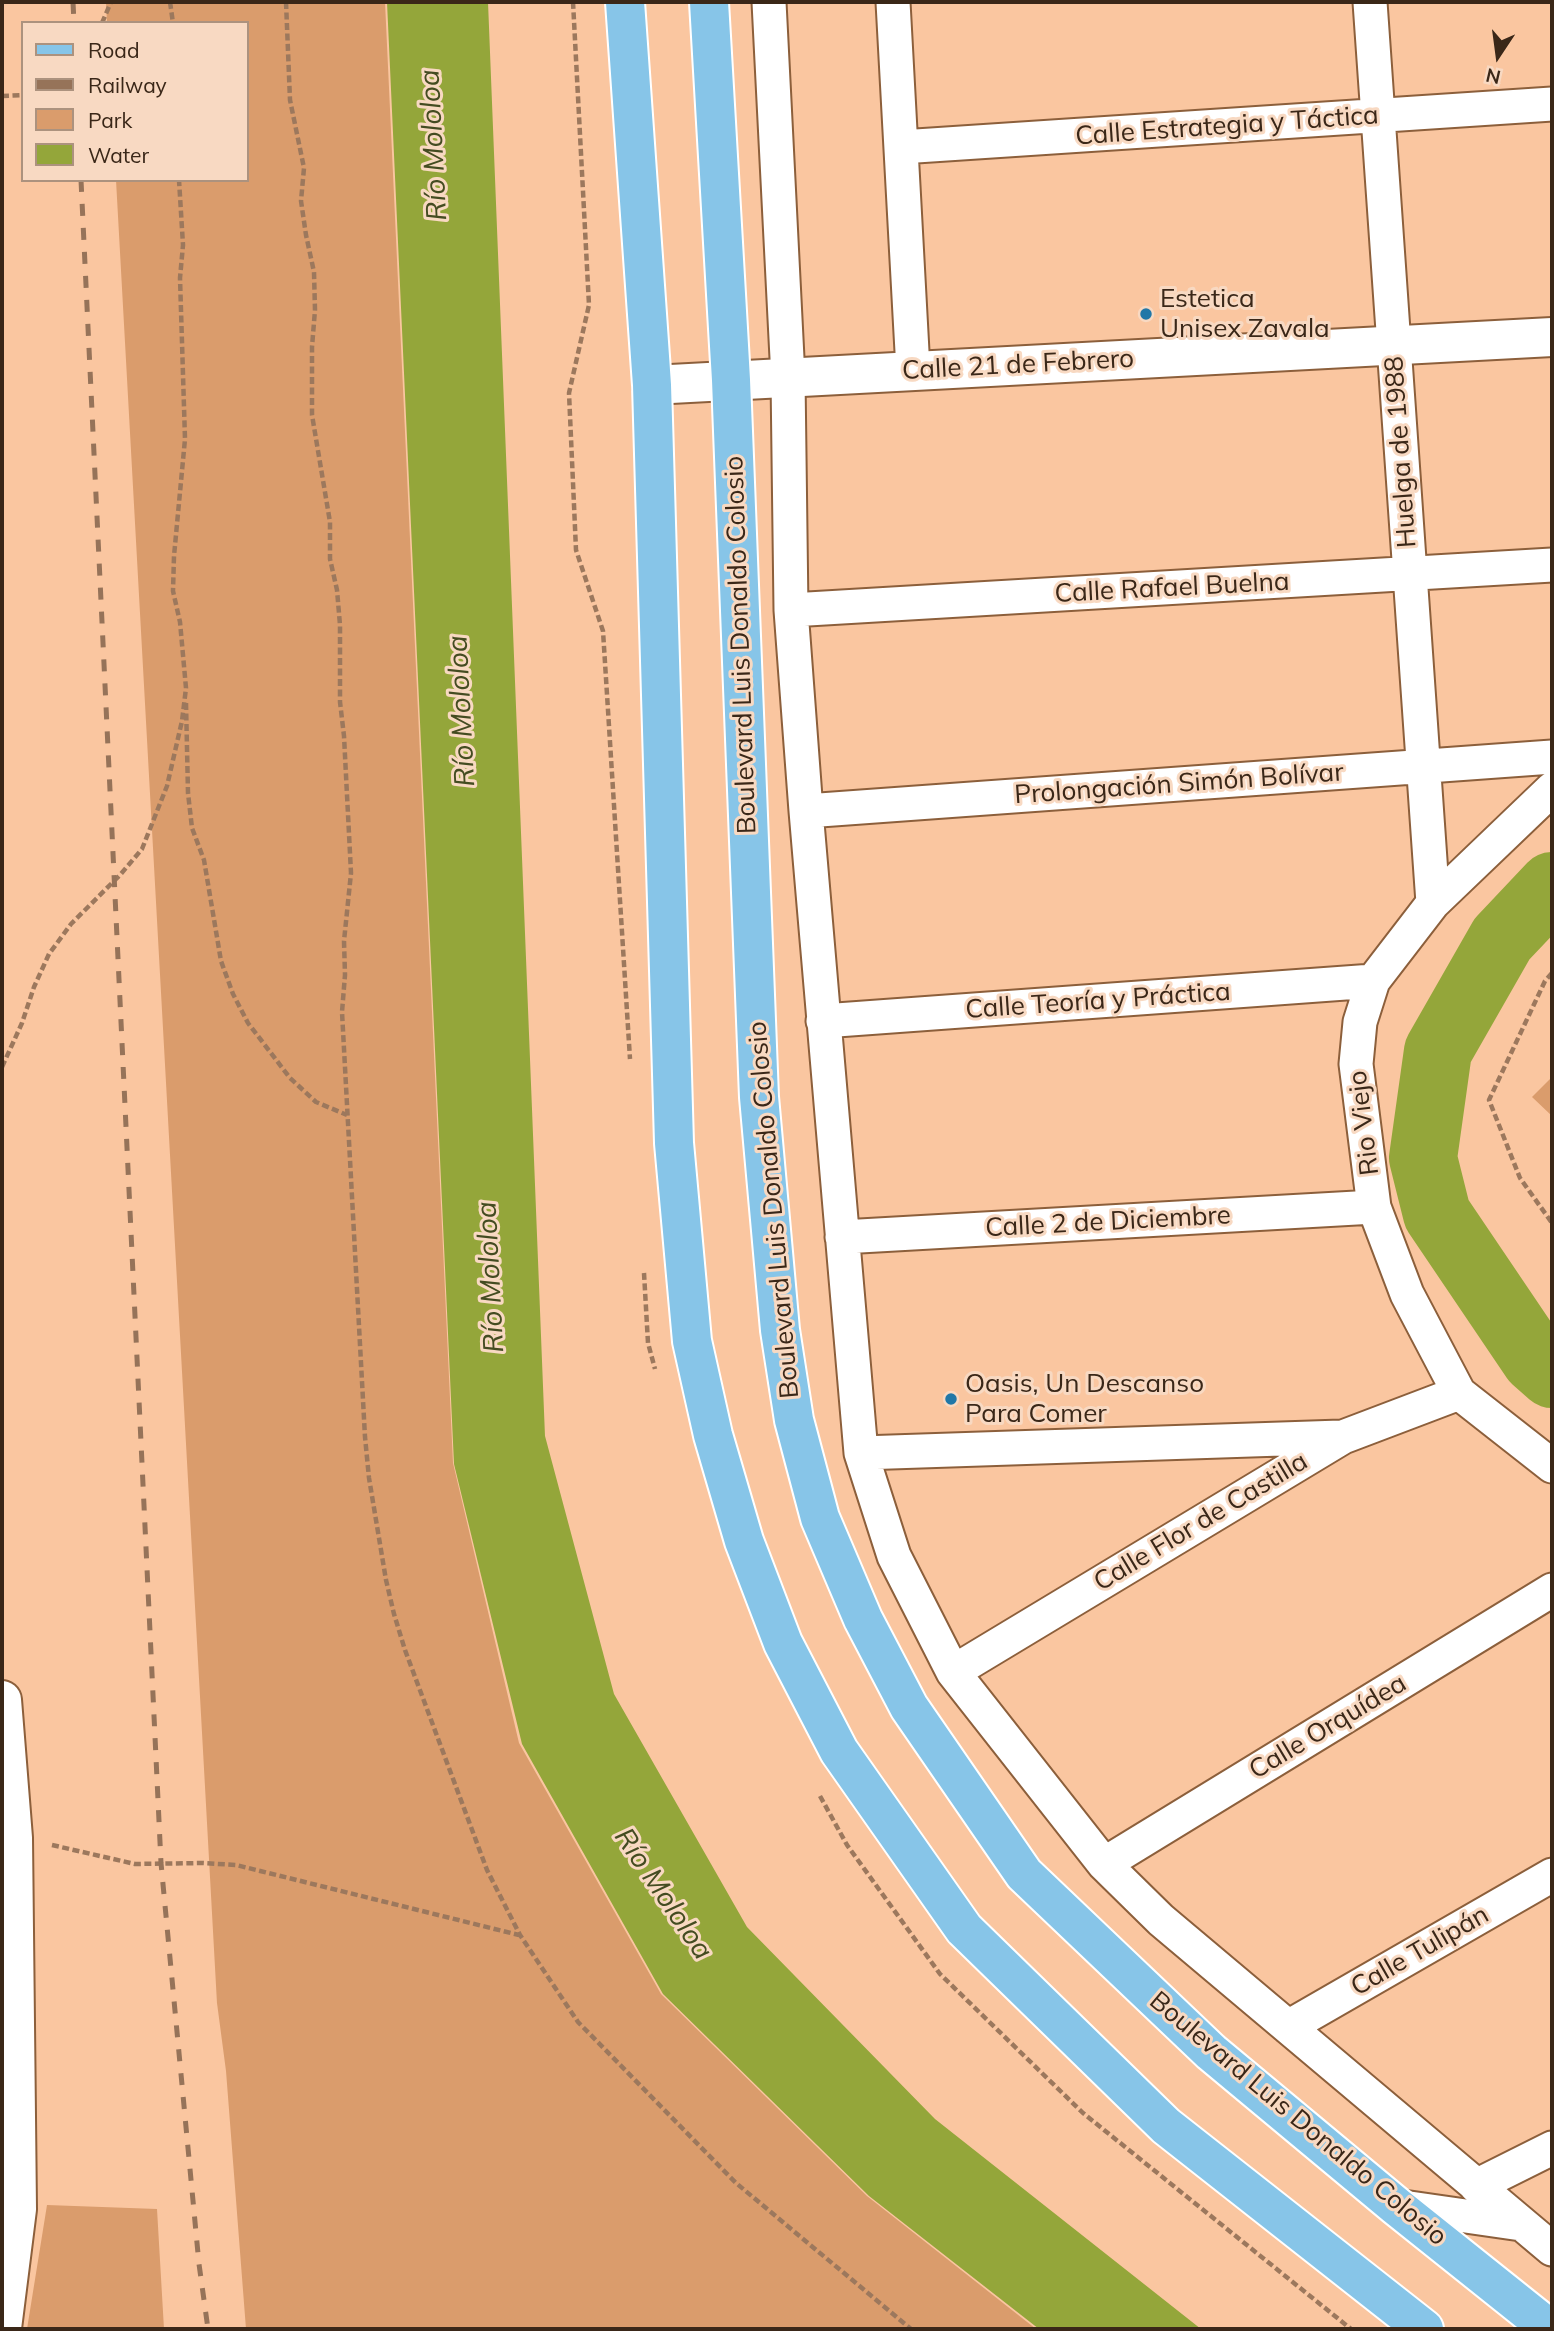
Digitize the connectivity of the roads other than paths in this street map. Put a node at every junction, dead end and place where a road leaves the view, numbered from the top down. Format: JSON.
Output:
{"nodes":[{"id":1,"x":625,"y":2,"type":"edge"},
{"id":2,"x":709,"y":2,"type":"edge"},
{"id":3,"x":769,"y":2,"type":"edge"},
{"id":4,"x":893,"y":2,"type":"edge"},
{"id":5,"x":1370,"y":2,"type":"edge"},
{"id":6,"x":1552,"y":104,"type":"edge"},
{"id":7,"x":1378,"y":116,"type":"junction"},
{"id":8,"x":901,"y":147,"type":"junction"},
{"id":9,"x":1552,"y":337,"type":"edge"},
{"id":10,"x":1393,"y":345,"type":"junction"},
{"id":11,"x":914,"y":370,"type":"junction"},
{"id":12,"x":788,"y":378,"type":"junction"},
{"id":13,"x":731,"y":380,"type":"junction"},
{"id":14,"x":652,"y":385,"type":"junction"},
{"id":15,"x":1552,"y":565,"type":"edge"},
{"id":16,"x":1409,"y":574,"type":"junction"},
{"id":17,"x":791,"y":610,"type":"junction"},
{"id":18,"x":1552,"y":757,"type":"edge"},
{"id":19,"x":1423,"y":767,"type":"junction"},
{"id":20,"x":1552,"y":789,"type":"edge"},
{"id":21,"x":806,"y":811,"type":"junction"},
{"id":22,"x":1433,"y":903,"type":"junction"},
{"id":23,"x":1373,"y":981,"type":"junction"},
{"id":24,"x":824,"y":1021,"type":"junction"},
{"id":25,"x":1374,"y":1207,"type":"junction"},
{"id":26,"x":842,"y":1237,"type":"junction"},
{"id":27,"x":1459,"y":1393,"type":"junction"},
{"id":28,"x":1343,"y":1437,"type":"junction"},
{"id":29,"x":861,"y":1453,"type":"junction"},
{"id":30,"x":1552,"y":1466,"type":"edge"},
{"id":31,"x":1552,"y":1590,"type":"edge"},
{"id":32,"x":953,"y":1672,"type":"junction"},
{"id":33,"x":2,"y":1700,"type":"edge"},
{"id":34,"x":7,"y":1835,"type":"edge"},
{"id":35,"x":1104,"y":1864,"type":"junction"},
{"id":36,"x":1552,"y":1875,"type":"edge"},
{"id":37,"x":1288,"y":2026,"type":"junction"},
{"id":38,"x":1552,"y":2148,"type":"edge"},
{"id":39,"x":1476,"y":2186,"type":"junction"},
{"id":40,"x":1396,"y":2206,"type":"junction"},
{"id":41,"x":1524,"y":2225,"type":"junction"},
{"id":42,"x":1552,"y":2249,"type":"edge"},
{"id":43,"x":2,"y":2328,"type":"edge"},
{"id":44,"x":1424,"y":2329,"type":"edge"},
{"id":45,"x":1550,"y":2329,"type":"edge"}],
"edges":[{"from":1,"to":14,"type":"main road"},
{"from":2,"to":13,"type":"main road","name":"Boulevard Luis Donaldo Colosio"},
{"from":3,"to":12,"type":"street","name":"Boulevard Luis Donaldo Colosio"},
{"from":4,"to":8,"type":"street"},
{"from":5,"to":7,"type":"street","name":"Huelga de 1988"},
{"from":6,"to":7,"type":"street","name":"Calle Estrategia y Táctica"},
{"from":7,"to":8,"type":"street","name":"Calle Estrategia y Táctica"},
{"from":7,"to":10,"type":"street","name":"Huelga de 1988"},
{"from":8,"to":11,"type":"street"},
{"from":9,"to":10,"type":"street","name":"Calle 21 de Febrero"},
{"from":10,"to":11,"type":"street","name":"Calle 21 de Febrero"},
{"from":10,"to":16,"type":"street","name":"Huelga de 1988"},
{"from":11,"to":12,"type":"street","name":"Calle 21 de Febrero"},
{"from":12,"to":13,"type":"street","name":"Calle 21 de Febrero"},
{"from":12,"to":17,"type":"street","name":"Boulevard Luis Donaldo Colosio"},
{"from":13,"to":14,"type":"street","name":"Calle 21 de Febrero"},
{"from":13,"to":40,"type":"main road","name":"Boulevard Luis Donaldo Colosio"},
{"from":14,"to":44,"type":"main road"},
{"from":15,"to":16,"type":"street","name":"Calle Rafael Buelna"},
{"from":16,"to":17,"type":"street","name":"Calle Rafael Buelna"},
{"from":16,"to":19,"type":"street","name":"Huelga de 1988"},
{"from":17,"to":21,"type":"street","name":"Boulevard Luis Donaldo Colosio"},
{"from":18,"to":19,"type":"street","name":"Prolongación Simón Bolívar"},
{"from":19,"to":21,"type":"street","name":"Prolongación Simón Bolívar"},
{"from":19,"to":22,"type":"street","name":"Huelga de 1988"},
{"from":20,"to":22,"type":"street","name":"Rio Viejo"},
{"from":21,"to":24,"type":"street","name":"Boulevard Luis Donaldo Colosio"},
{"from":22,"to":23,"type":"street","name":"Rio Viejo"},
{"from":23,"to":24,"type":"street","name":"Calle Teoría y Práctica"},
{"from":23,"to":25,"type":"street","name":"Rio Viejo"},
{"from":24,"to":26,"type":"street","name":"Boulevard Luis Donaldo Colosio"},
{"from":25,"to":26,"type":"street","name":"Calle 2 de Diciembre"},
{"from":25,"to":27,"type":"street","name":"Rio Viejo"},
{"from":26,"to":29,"type":"street","name":"Boulevard Luis Donaldo Colosio"},
{"from":27,"to":28,"type":"street","name":"Calle Flor de Castilla"},
{"from":27,"to":30,"type":"street","name":"Rio Viejo"},
{"from":28,"to":29,"type":"street"},
{"from":28,"to":32,"type":"street","name":"Calle Flor de Castilla"},
{"from":29,"to":32,"type":"street","name":"Boulevard Luis Donaldo Colosio"},
{"from":31,"to":35,"type":"street","name":"Calle Orquídea"},
{"from":32,"to":35,"type":"street","name":"Boulevard Luis Donaldo Colosio"},
{"from":33,"to":34,"type":"street"},
{"from":34,"to":43,"type":"street"},
{"from":35,"to":37,"type":"street","name":"Boulevard Luis Donaldo Colosio"},
{"from":36,"to":37,"type":"street","name":"Calle Tulipán"},
{"from":37,"to":39,"type":"street","name":"Boulevard Luis Donaldo Colosio"},
{"from":38,"to":39,"type":"street"},
{"from":39,"to":41,"type":"street","name":"Boulevard Luis Donaldo Colosio"},
{"from":40,"to":41,"type":"street"},
{"from":40,"to":45,"type":"main road","name":"Boulevard Luis Donaldo Colosio"},
{"from":41,"to":42,"type":"street","name":"Boulevard Luis Donaldo Colosio"}]}
